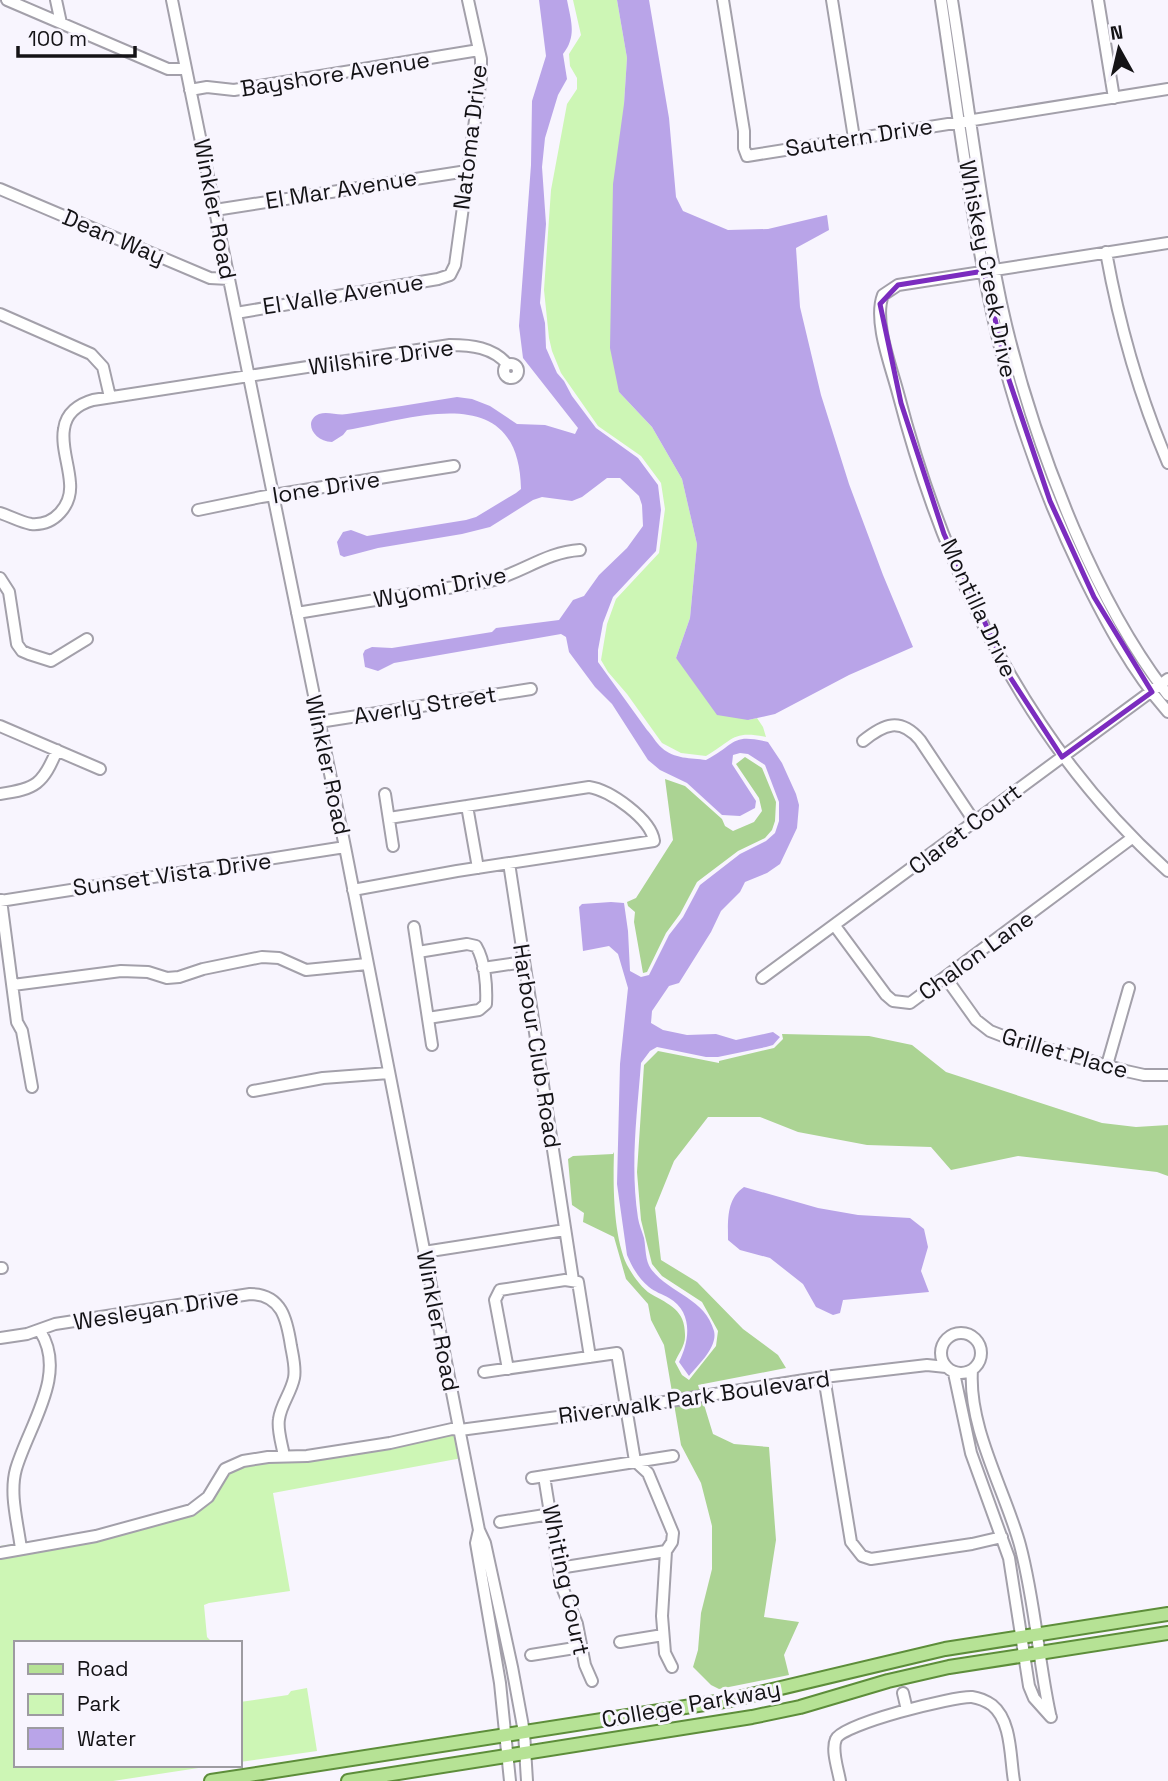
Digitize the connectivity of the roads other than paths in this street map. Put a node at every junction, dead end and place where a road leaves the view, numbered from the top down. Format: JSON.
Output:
{"nodes":[{"id":1,"x":7,"y":0,"type":"edge"},
{"id":2,"x":56,"y":0,"type":"edge"},
{"id":3,"x":172,"y":0,"type":"edge"},
{"id":4,"x":468,"y":0,"type":"edge"},
{"id":5,"x":723,"y":0,"type":"edge"},
{"id":6,"x":832,"y":0,"type":"edge"},
{"id":7,"x":941,"y":0,"type":"edge"},
{"id":8,"x":952,"y":0,"type":"edge"},
{"id":9,"x":1098,"y":0,"type":"edge"},
{"id":10,"x":61,"y":23,"type":"junction"},
{"id":11,"x":479,"y":50,"type":"junction"},
{"id":12,"x":186,"y":69,"type":"junction"},
{"id":13,"x":1168,"y":89,"type":"edge"},
{"id":14,"x":190,"y":90,"type":"junction"},
{"id":15,"x":1114,"y":97,"type":"junction"},
{"id":16,"x":965,"y":120,"type":"junction"},
{"id":17,"x":854,"y":138,"type":"junction"},
{"id":18,"x":467,"y":171,"type":"junction"},
{"id":19,"x":0,"y":189,"type":"edge"},
{"id":20,"x":215,"y":210,"type":"junction"},
{"id":21,"x":1168,"y":243,"type":"edge"},
{"id":22,"x":1106,"y":252,"type":"junction"},
{"id":23,"x":989,"y":270,"type":"junction"},
{"id":24,"x":450,"y":275,"type":"joint"},
{"id":25,"x":229,"y":279,"type":"junction"},
{"id":26,"x":236,"y":313,"type":"junction"},
{"id":27,"x":0,"y":314,"type":"edge"},
{"id":28,"x":508,"y":365,"type":"dead end"},
{"id":29,"x":248,"y":376,"type":"junction"},
{"id":30,"x":110,"y":397,"type":"junction"},
{"id":31,"x":1168,"y":463,"type":"edge"},
{"id":32,"x":454,"y":466,"type":"dead end"},
{"id":33,"x":273,"y":495,"type":"junction"},
{"id":34,"x":198,"y":510,"type":"dead end"},
{"id":35,"x":0,"y":513,"type":"edge"},
{"id":36,"x":580,"y":550,"type":"dead end"},
{"id":37,"x":0,"y":578,"type":"edge"},
{"id":38,"x":297,"y":612,"type":"junction"},
{"id":39,"x":87,"y":639,"type":"dead end"},
{"id":40,"x":1162,"y":688,"type":"edge"},
{"id":41,"x":531,"y":689,"type":"dead end"},
{"id":42,"x":1168,"y":712,"type":"edge"},
{"id":43,"x":319,"y":722,"type":"junction"},
{"id":44,"x":0,"y":726,"type":"edge"},
{"id":45,"x":863,"y":741,"type":"dead end"},
{"id":46,"x":57,"y":750,"type":"junction"},
{"id":47,"x":1062,"y":757,"type":"junction"},
{"id":48,"x":100,"y":769,"type":"dead end"},
{"id":49,"x":0,"y":794,"type":"edge"},
{"id":50,"x":385,"y":794,"type":"dead end"},
{"id":51,"x":467,"y":806,"type":"junction"},
{"id":52,"x":388,"y":818,"type":"junction"},
{"id":53,"x":974,"y":821,"type":"junction"},
{"id":54,"x":1132,"y":838,"type":"junction"},
{"id":55,"x":393,"y":846,"type":"dead end"},
{"id":56,"x":345,"y":847,"type":"junction"},
{"id":57,"x":509,"y":863,"type":"junction"},
{"id":58,"x":478,"y":868,"type":"junction"},
{"id":59,"x":1168,"y":871,"type":"edge"},
{"id":60,"x":353,"y":890,"type":"junction"},
{"id":61,"x":1,"y":901,"type":"edge"},
{"id":62,"x":835,"y":926,"type":"junction"},
{"id":63,"x":414,"y":927,"type":"dead end"},
{"id":64,"x":418,"y":952,"type":"junction"},
{"id":65,"x":524,"y":962,"type":"junction"},
{"id":66,"x":368,"y":964,"type":"junction"},
{"id":67,"x":483,"y":968,"type":"junction"},
{"id":68,"x":762,"y":978,"type":"dead end"},
{"id":69,"x":946,"y":978,"type":"junction"},
{"id":70,"x":13,"y":985,"type":"junction"},
{"id":71,"x":1129,"y":988,"type":"dead end"},
{"id":72,"x":428,"y":1018,"type":"junction"},
{"id":73,"x":432,"y":1045,"type":"dead end"},
{"id":74,"x":1107,"y":1065,"type":"junction"},
{"id":75,"x":389,"y":1073,"type":"junction"},
{"id":76,"x":1168,"y":1075,"type":"edge"},
{"id":77,"x":32,"y":1087,"type":"dead end"},
{"id":78,"x":253,"y":1091,"type":"dead end"},
{"id":79,"x":565,"y":1230,"type":"junction"},
{"id":80,"x":424,"y":1252,"type":"junction"},
{"id":81,"x":573,"y":1280,"type":"junction"},
{"id":82,"x":40,"y":1331,"type":"junction"},
{"id":83,"x":0,"y":1338,"type":"edge"},
{"id":84,"x":941,"y":1354,"type":"junction"},
{"id":85,"x":590,"y":1357,"type":"junction"},
{"id":86,"x":927,"y":1365,"type":"junction"},
{"id":87,"x":508,"y":1369,"type":"junction"},
{"id":88,"x":950,"y":1370,"type":"junction"},
{"id":89,"x":972,"y":1370,"type":"junction"},
{"id":90,"x":484,"y":1372,"type":"dead end"},
{"id":91,"x":824,"y":1377,"type":"junction"},
{"id":92,"x":626,"y":1408,"type":"junction"},
{"id":93,"x":460,"y":1430,"type":"junction"},
{"id":94,"x":284,"y":1456,"type":"junction"},
{"id":95,"x":673,"y":1456,"type":"dead end"},
{"id":96,"x":635,"y":1461,"type":"junction"},
{"id":97,"x":551,"y":1514,"type":"junction"},
{"id":98,"x":500,"y":1522,"type":"dead end"},
{"id":99,"x":479,"y":1530,"type":"junction"},
{"id":100,"x":1002,"y":1537,"type":"junction"},
{"id":101,"x":21,"y":1549,"type":"junction"},
{"id":102,"x":666,"y":1551,"type":"junction"},
{"id":103,"x":0,"y":1553,"type":"edge"},
{"id":104,"x":559,"y":1568,"type":"junction"},
{"id":105,"x":1168,"y":1614,"type":"edge"},
{"id":106,"x":1168,"y":1633,"type":"edge"},
{"id":107,"x":1037,"y":1634,"type":"junction"},
{"id":108,"x":663,"y":1635,"type":"junction"},
{"id":109,"x":1023,"y":1637,"type":"junction"},
{"id":110,"x":620,"y":1642,"type":"dead end"},
{"id":111,"x":581,"y":1647,"type":"junction"},
{"id":112,"x":1040,"y":1652,"type":"junction"},
{"id":113,"x":531,"y":1655,"type":"dead end"},
{"id":114,"x":1024,"y":1656,"type":"junction"},
{"id":115,"x":672,"y":1667,"type":"dead end"},
{"id":116,"x":592,"y":1681,"type":"dead end"},
{"id":117,"x":903,"y":1693,"type":"dead end"},
{"id":118,"x":907,"y":1710,"type":"junction"},
{"id":119,"x":524,"y":1732,"type":"junction"},
{"id":120,"x":506,"y":1735,"type":"junction"},
{"id":121,"x":524,"y":1754,"type":"junction"},
{"id":122,"x":506,"y":1756,"type":"junction"},
{"id":123,"x":343,"y":1760,"type":"junction"},
{"id":124,"x":211,"y":1781,"type":"edge"},
{"id":125,"x":347,"y":1781,"type":"edge"},
{"id":126,"x":510,"y":1781,"type":"edge"},
{"id":127,"x":527,"y":1781,"type":"edge"},
{"id":128,"x":840,"y":1781,"type":"edge"},
{"id":129,"x":1014,"y":1781,"type":"edge"}],
"edges":[{"from":1,"to":10,"type":"street"},
{"from":2,"to":10,"type":"street"},
{"from":3,"to":12,"type":"street","name":"Winkler Road"},
{"from":4,"to":11,"type":"street","name":"Natoma Drive"},
{"from":5,"to":17,"type":"street","name":"Sautern Drive"},
{"from":6,"to":17,"type":"street"},
{"from":7,"to":16,"type":"street","name":"Whiskey Creek Drive"},
{"from":8,"to":16,"type":"street","name":"Whiskey Creek Drive"},
{"from":9,"to":15,"type":"street"},
{"from":10,"to":12,"type":"street"},
{"from":11,"to":14,"type":"street","name":"Bayshore Avenue"},
{"from":11,"to":18,"type":"street","name":"Natoma Drive"},
{"from":12,"to":14,"type":"street","name":"Winkler Road"},
{"from":13,"to":15,"type":"street","name":"Sautern Drive"},
{"from":14,"to":20,"type":"street","name":"Winkler Road"},
{"from":15,"to":16,"type":"street","name":"Sautern Drive"},
{"from":16,"to":17,"type":"street","name":"Sautern Drive"},
{"from":16,"to":23,"type":"street","name":"Whiskey Creek Drive"},
{"from":18,"to":20,"type":"street","name":"El Mar Avenue"},
{"from":18,"to":24,"type":"street","name":"Natoma Drive"},
{"from":19,"to":25,"type":"street","name":"Dean Way"},
{"from":20,"to":25,"type":"street","name":"Winkler Road"},
{"from":21,"to":22,"type":"street"},
{"from":22,"to":23,"type":"street"},
{"from":22,"to":31,"type":"street"},
{"from":23,"to":40,"type":"street","name":"Whiskey Creek Drive"},
{"from":23,"to":47,"type":"street","name":"Montilla Drive"},
{"from":24,"to":26,"type":"street","name":"El Valle Avenue"},
{"from":25,"to":26,"type":"street","name":"Winkler Road"},
{"from":26,"to":29,"type":"street","name":"Winkler Road"},
{"from":27,"to":30,"type":"street"},
{"from":28,"to":29,"type":"street","name":"Wilshire Drive"},
{"from":29,"to":30,"type":"street","name":"Wilshire Drive"},
{"from":29,"to":33,"type":"street","name":"Winkler Road"},
{"from":30,"to":35,"type":"street","name":"Wilshire Drive"},
{"from":32,"to":33,"type":"street","name":"Ione Drive"},
{"from":33,"to":34,"type":"street","name":"Ione Drive"},
{"from":33,"to":38,"type":"street","name":"Winkler Road"},
{"from":36,"to":38,"type":"street","name":"Wyomi Drive"},
{"from":37,"to":39,"type":"street"},
{"from":38,"to":43,"type":"street","name":"Winkler Road"},
{"from":40,"to":42,"type":"street","name":"Whiskey Creek Drive"},
{"from":40,"to":47,"type":"street","name":"Claret Court"},
{"from":41,"to":43,"type":"street","name":"Averly Street"},
{"from":43,"to":56,"type":"street","name":"Winkler Road"},
{"from":44,"to":46,"type":"street"},
{"from":45,"to":53,"type":"street"},
{"from":46,"to":48,"type":"street"},
{"from":46,"to":49,"type":"street"},
{"from":47,"to":53,"type":"street","name":"Claret Court"},
{"from":47,"to":54,"type":"street","name":"Montilla Drive"},
{"from":50,"to":52,"type":"street"},
{"from":51,"to":52,"type":"street"},
{"from":51,"to":57,"type":"street"},
{"from":51,"to":58,"type":"street"},
{"from":52,"to":55,"type":"street"},
{"from":53,"to":62,"type":"street","name":"Claret Court"},
{"from":54,"to":59,"type":"street","name":"Montilla Drive"},
{"from":54,"to":69,"type":"street","name":"Chalon Lane"},
{"from":56,"to":60,"type":"street","name":"Winkler Road"},
{"from":56,"to":61,"type":"street","name":"Sunset Vista Drive"},
{"from":57,"to":58,"type":"street"},
{"from":57,"to":65,"type":"street","name":"Harbour Club Road"},
{"from":58,"to":60,"type":"street"},
{"from":60,"to":66,"type":"street","name":"Winkler Road"},
{"from":61,"to":70,"type":"street"},
{"from":62,"to":68,"type":"street","name":"Claret Court"},
{"from":62,"to":69,"type":"street","name":"Chalon Lane"},
{"from":63,"to":64,"type":"street"},
{"from":64,"to":67,"type":"street"},
{"from":64,"to":72,"type":"street"},
{"from":65,"to":67,"type":"street"},
{"from":65,"to":79,"type":"street","name":"Harbour Club Road"},
{"from":66,"to":70,"type":"street"},
{"from":66,"to":75,"type":"street","name":"Winkler Road"},
{"from":67,"to":72,"type":"street"},
{"from":69,"to":74,"type":"street","name":"Grillet Place"},
{"from":70,"to":77,"type":"street"},
{"from":71,"to":74,"type":"street"},
{"from":72,"to":73,"type":"street"},
{"from":74,"to":76,"type":"street","name":"Grillet Place"},
{"from":75,"to":78,"type":"street"},
{"from":75,"to":80,"type":"street","name":"Winkler Road"},
{"from":79,"to":80,"type":"street"},
{"from":79,"to":81,"type":"street","name":"Harbour Club Road"},
{"from":80,"to":93,"type":"street","name":"Winkler Road"},
{"from":81,"to":85,"type":"street","name":"Harbour Club Road"},
{"from":81,"to":87,"type":"street"},
{"from":82,"to":83,"type":"street","name":"Wesleyan Drive"},
{"from":82,"to":94,"type":"street","name":"Wesleyan Drive"},
{"from":82,"to":101,"type":"street"},
{"from":84,"to":86,"type":"street"},
{"from":84,"to":88,"type":"street"},
{"from":84,"to":89,"type":"street"},
{"from":85,"to":87,"type":"street"},
{"from":85,"to":92,"type":"street"},
{"from":86,"to":88,"type":"street","name":"Riverwalk Park Boulevard"},
{"from":86,"to":91,"type":"street","name":"Riverwalk Park Boulevard"},
{"from":87,"to":90,"type":"street"},
{"from":88,"to":89,"type":"street"},
{"from":88,"to":100,"type":"street"},
{"from":89,"to":107,"type":"street"},
{"from":91,"to":92,"type":"street","name":"Riverwalk Park Boulevard"},
{"from":91,"to":100,"type":"street"},
{"from":92,"to":93,"type":"street","name":"Riverwalk Park Boulevard"},
{"from":92,"to":96,"type":"street"},
{"from":93,"to":94,"type":"street","name":"Riverwalk Park Boulevard"},
{"from":93,"to":99,"type":"street","name":"Winkler Road"},
{"from":94,"to":101,"type":"street","name":"Riverwalk Park Boulevard"},
{"from":95,"to":96,"type":"street"},
{"from":96,"to":97,"type":"street","name":"Whiting Court"},
{"from":96,"to":102,"type":"street"},
{"from":97,"to":98,"type":"street"},
{"from":97,"to":104,"type":"street","name":"Whiting Court"},
{"from":99,"to":119,"type":"street","name":"Winkler Road"},
{"from":99,"to":120,"type":"street","name":"Winkler Road"},
{"from":100,"to":109,"type":"street"},
{"from":101,"to":103,"type":"street","name":"Riverwalk Park Boulevard"},
{"from":102,"to":104,"type":"street"},
{"from":102,"to":108,"type":"street"},
{"from":104,"to":111,"type":"street","name":"Whiting Court"},
{"from":105,"to":107,"type":"main road","name":"College Parkway"},
{"from":106,"to":112,"type":"main road","name":"College Parkway"},
{"from":107,"to":109,"type":"main road","name":"College Parkway"},
{"from":107,"to":112,"type":"street"},
{"from":108,"to":110,"type":"street"},
{"from":108,"to":115,"type":"street"},
{"from":109,"to":114,"type":"street"},
{"from":109,"to":119,"type":"main road","name":"College Parkway"},
{"from":111,"to":113,"type":"street"},
{"from":111,"to":116,"type":"street","name":"Whiting Court"},
{"from":112,"to":114,"type":"main road","name":"College Parkway"},
{"from":112,"to":114,"type":"street"},
{"from":114,"to":121,"type":"main road","name":"College Parkway"},
{"from":117,"to":118,"type":"street"},
{"from":118,"to":128,"type":"street"},
{"from":118,"to":129,"type":"street"},
{"from":119,"to":120,"type":"main road","name":"College Parkway"},
{"from":119,"to":121,"type":"street","name":"Winkler Road"},
{"from":120,"to":122,"type":"street","name":"Winkler Road"},
{"from":120,"to":123,"type":"main road","name":"College Parkway"},
{"from":121,"to":122,"type":"main road","name":"College Parkway"},
{"from":121,"to":127,"type":"street","name":"Winkler Road"},
{"from":122,"to":125,"type":"main road","name":"College Parkway"},
{"from":122,"to":126,"type":"street","name":"Winkler Road"},
{"from":123,"to":124,"type":"main road","name":"College Parkway"},
{"from":123,"to":125,"type":"main road"}]}
